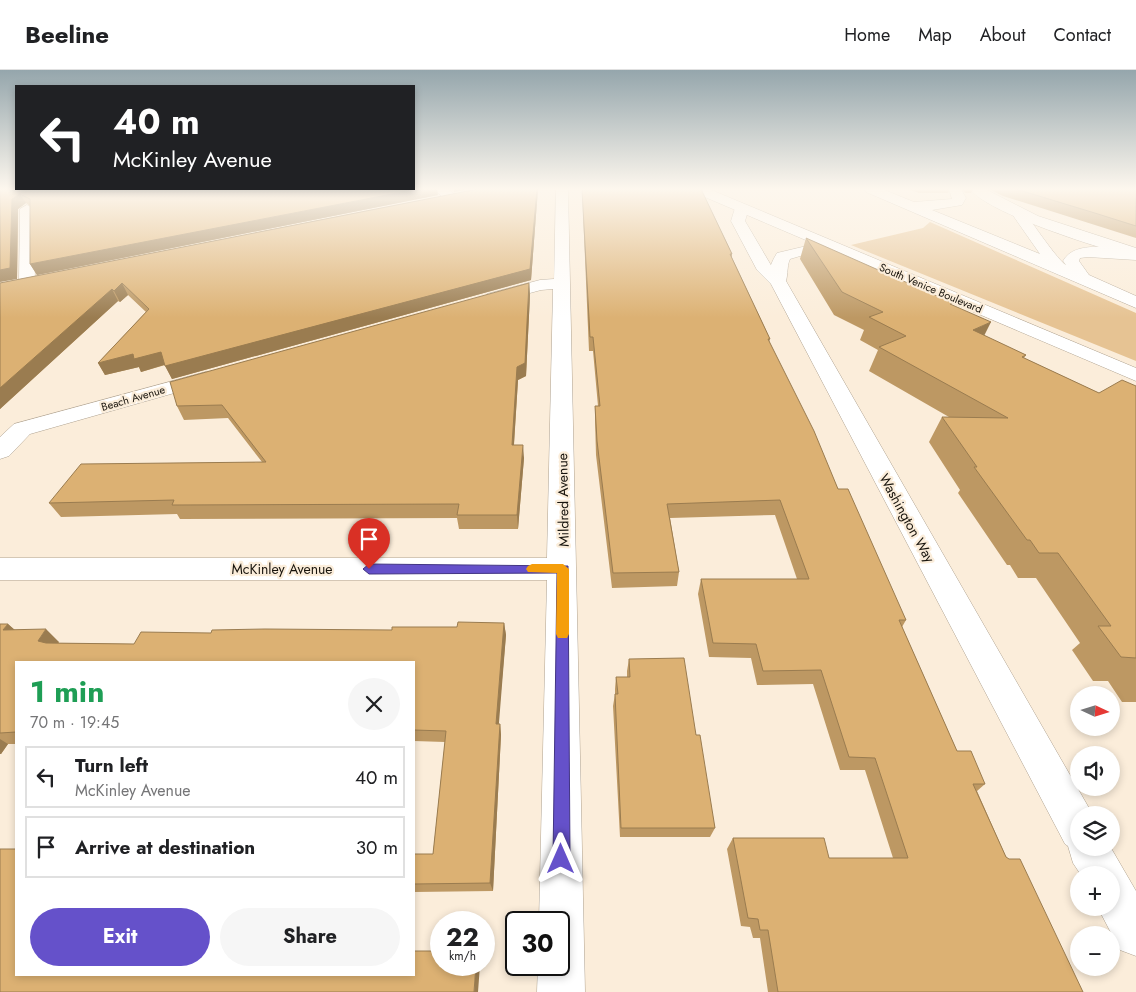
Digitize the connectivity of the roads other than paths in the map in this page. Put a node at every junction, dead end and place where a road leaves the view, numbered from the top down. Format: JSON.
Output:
{"nodes":[{"id":1,"x":27,"y":232,"type":"edge"},
{"id":2,"x":562,"y":232,"type":"edge"},
{"id":3,"x":744,"y":232,"type":"edge"},
{"id":4,"x":799,"y":232,"type":"edge"},
{"id":5,"x":976,"y":232,"type":"edge"},
{"id":6,"x":1033,"y":232,"type":"edge"},
{"id":7,"x":1072,"y":232,"type":"edge"},
{"id":8,"x":837,"y":248,"type":"junction"},
{"id":9,"x":1136,"y":254,"type":"edge"},
{"id":10,"x":1054,"y":266,"type":"junction"},
{"id":11,"x":1082,"y":278,"type":"junction"},
{"id":12,"x":778,"y":281,"type":"junction"},
{"id":13,"x":27,"y":283,"type":"edge"},
{"id":14,"x":562,"y":283,"type":"junction"},
{"id":15,"x":477,"y":302,"type":"edge"},
{"id":16,"x":1136,"y":303,"type":"edge"},
{"id":17,"x":221,"y":374,"type":"edge"},
{"id":18,"x":1136,"y":375,"type":"edge"},
{"id":19,"x":0,"y":451,"type":"edge"},
{"id":20,"x":0,"y":569,"type":"edge"},
{"id":21,"x":563,"y":569,"type":"junction"},
{"id":22,"x":1070,"y":814,"type":"edge"},
{"id":23,"x":1120,"y":905,"type":"edge"},
{"id":24,"x":1136,"y":934,"type":"edge"},
{"id":25,"x":561,"y":992,"type":"edge"}],
"edges":[{"from":1,"to":13,"type":"street"},
{"from":2,"to":14,"type":"street","name":"Mildred Avenue"},
{"from":3,"to":12,"type":"street","name":"Washington Way"},
{"from":4,"to":8,"type":"street","name":"South Venice Boulevard"},
{"from":5,"to":10,"type":"street"},
{"from":6,"to":10,"type":"street"},
{"from":7,"to":9,"type":"street"},
{"from":8,"to":12,"type":"street"},
{"from":8,"to":18,"type":"street","name":"South Venice Boulevard"},
{"from":9,"to":11,"type":"street"},
{"from":10,"to":11,"type":"street"},
{"from":11,"to":16,"type":"street"},
{"from":12,"to":22,"type":"street","name":"Washington Way"},
{"from":14,"to":15,"type":"street"},
{"from":14,"to":21,"type":"street","name":"Mildred Avenue"},
{"from":17,"to":19,"type":"street","name":"Beach Avenue"},
{"from":20,"to":21,"type":"street","name":"McKinley Avenue"},
{"from":21,"to":25,"type":"street","name":"Mildred Avenue"},
{"from":23,"to":24,"type":"street"}]}
